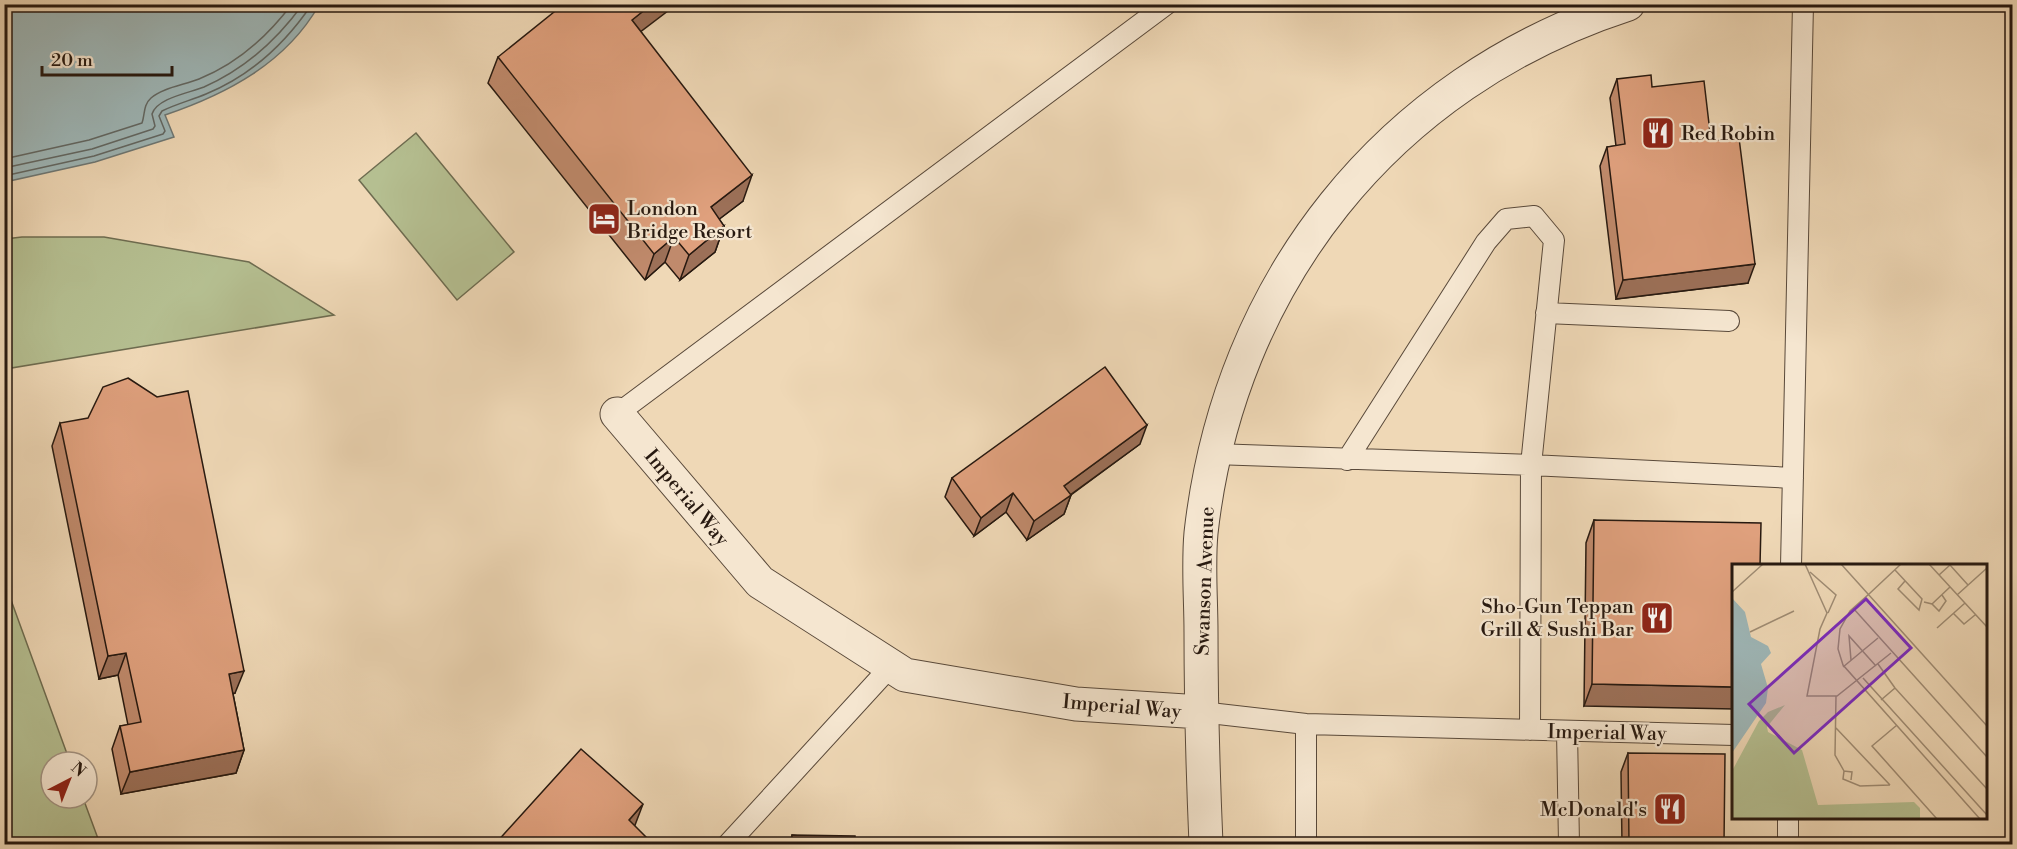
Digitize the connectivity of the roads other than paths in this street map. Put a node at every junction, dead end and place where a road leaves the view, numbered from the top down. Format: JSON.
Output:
{"nodes":[{"id":1,"x":1167,"y":4,"type":"edge"},
{"id":2,"x":1628,"y":4,"type":"edge"},
{"id":3,"x":1803,"y":4,"type":"edge"},
{"id":4,"x":1546,"y":313,"type":"junction"},
{"id":5,"x":1729,"y":321,"type":"dead end"},
{"id":6,"x":617,"y":414,"type":"joint"},
{"id":7,"x":1214,"y":454,"type":"junction"},
{"id":8,"x":1347,"y":460,"type":"junction"},
{"id":9,"x":1531,"y":465,"type":"junction"},
{"id":10,"x":1793,"y":478,"type":"junction"},
{"id":11,"x":1791,"y":564,"type":"edge"},
{"id":12,"x":891,"y":666,"type":"junction"},
{"id":13,"x":1202,"y":712,"type":"junction"},
{"id":14,"x":1306,"y":724,"type":"junction"},
{"id":15,"x":1530,"y":730,"type":"junction"},
{"id":16,"x":1567,"y":731,"type":"junction"},
{"id":17,"x":1732,"y":735,"type":"edge"},
{"id":18,"x":1788,"y":819,"type":"edge"},
{"id":19,"x":728,"y":844,"type":"edge"},
{"id":20,"x":1206,"y":844,"type":"edge"},
{"id":21,"x":1306,"y":844,"type":"edge"},
{"id":22,"x":1569,"y":844,"type":"edge"},
{"id":23,"x":1788,"y":844,"type":"edge"}],
"edges":[{"from":1,"to":6,"type":"lane"},
{"from":2,"to":7,"type":"street","name":"Swanson Avenue"},
{"from":3,"to":10,"type":"lane"},
{"from":4,"to":5,"type":"lane"},
{"from":4,"to":8,"type":"lane"},
{"from":4,"to":9,"type":"lane"},
{"from":6,"to":12,"type":"street","name":"Imperial Way"},
{"from":7,"to":8,"type":"lane"},
{"from":7,"to":13,"type":"street","name":"Swanson Avenue"},
{"from":8,"to":9,"type":"lane"},
{"from":9,"to":10,"type":"lane"},
{"from":9,"to":15,"type":"lane"},
{"from":10,"to":11,"type":"lane"},
{"from":12,"to":13,"type":"street","name":"Imperial Way"},
{"from":12,"to":19,"type":"lane"},
{"from":13,"to":14,"type":"lane","name":"Imperial Way"},
{"from":13,"to":20,"type":"street","name":"Swanson Avenue"},
{"from":14,"to":15,"type":"lane","name":"Imperial Way"},
{"from":14,"to":21,"type":"lane"},
{"from":15,"to":16,"type":"lane","name":"Imperial Way"},
{"from":16,"to":17,"type":"lane","name":"Imperial Way"},
{"from":16,"to":22,"type":"lane"},
{"from":18,"to":23,"type":"lane"}]}
